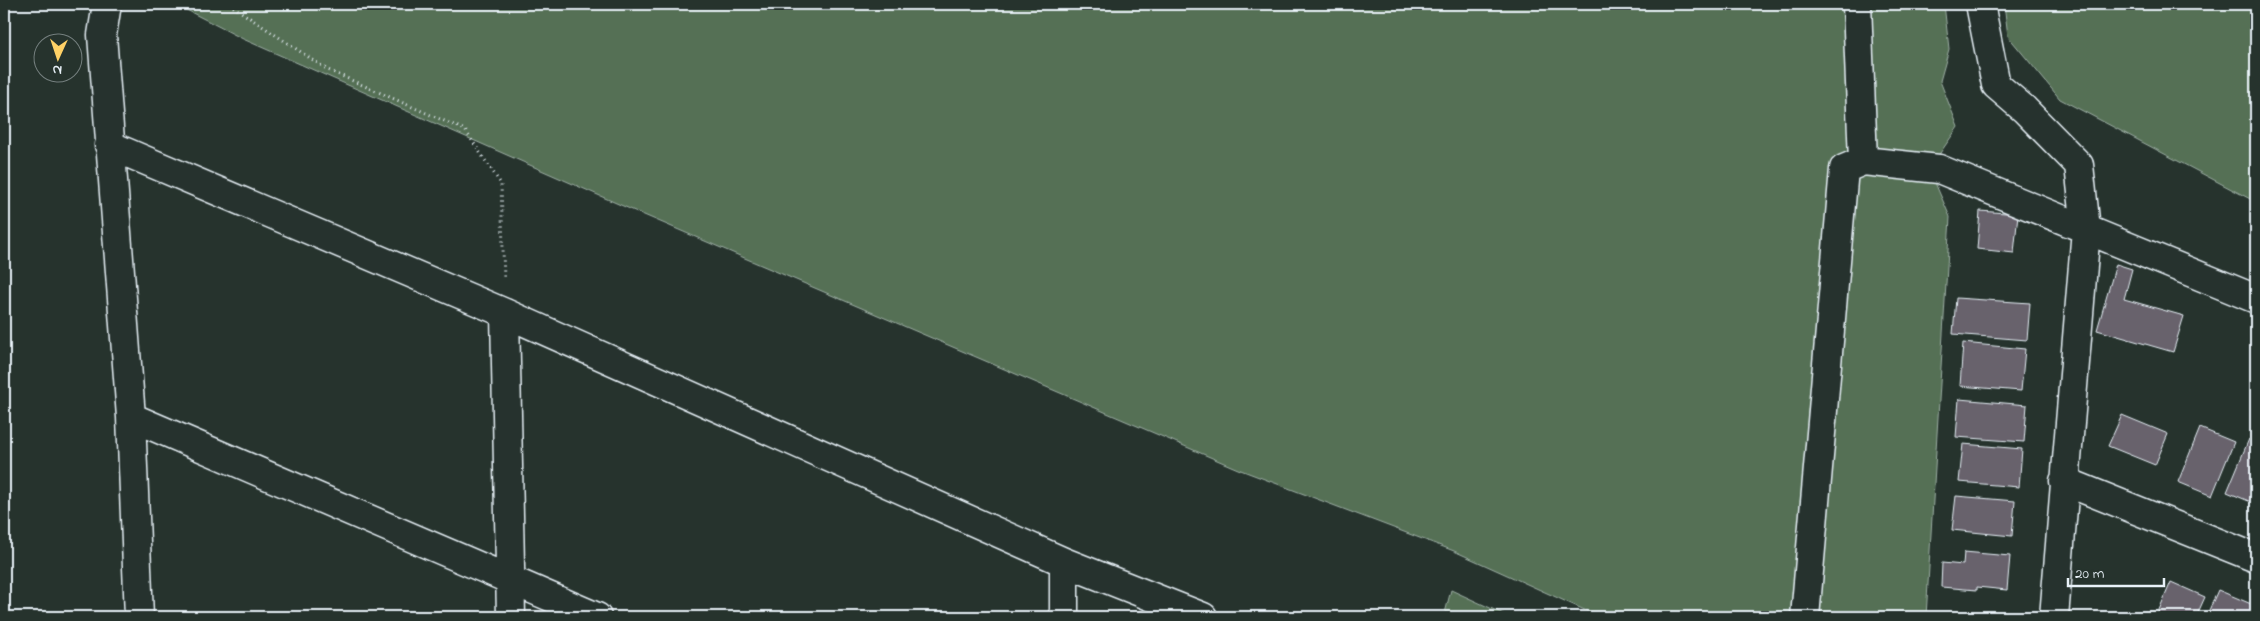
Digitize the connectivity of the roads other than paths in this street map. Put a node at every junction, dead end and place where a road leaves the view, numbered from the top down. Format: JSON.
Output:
{"nodes":[{"id":1,"x":107,"y":4,"type":"edge"},
{"id":2,"x":1856,"y":4,"type":"edge"},
{"id":3,"x":1980,"y":4,"type":"edge"},
{"id":4,"x":109,"y":145,"type":"junction"},
{"id":5,"x":1863,"y":161,"type":"junction"},
{"id":6,"x":2086,"y":228,"type":"junction"},
{"id":7,"x":2256,"y":299,"type":"edge"},
{"id":8,"x":505,"y":313,"type":"junction"},
{"id":9,"x":132,"y":418,"type":"junction"},
{"id":10,"x":2064,"y":481,"type":"junction"},
{"id":11,"x":2256,"y":558,"type":"edge"},
{"id":12,"x":1064,"y":562,"type":"junction"},
{"id":13,"x":510,"y":580,"type":"junction"},
{"id":14,"x":140,"y":617,"type":"edge"},
{"id":15,"x":510,"y":617,"type":"edge"},
{"id":16,"x":597,"y":617,"type":"edge"},
{"id":17,"x":1064,"y":617,"type":"edge"},
{"id":18,"x":1203,"y":617,"type":"edge"},
{"id":19,"x":1805,"y":617,"type":"edge"},
{"id":20,"x":2054,"y":617,"type":"edge"}],
"edges":[{"from":1,"to":4,"type":"street"},
{"from":2,"to":5,"type":"street"},
{"from":3,"to":6,"type":"street"},
{"from":4,"to":8,"type":"street"},
{"from":4,"to":9,"type":"street"},
{"from":5,"to":6,"type":"street"},
{"from":5,"to":19,"type":"street"},
{"from":6,"to":7,"type":"street"},
{"from":6,"to":10,"type":"street"},
{"from":8,"to":12,"type":"street"},
{"from":8,"to":13,"type":"street"},
{"from":9,"to":13,"type":"street"},
{"from":9,"to":14,"type":"street"},
{"from":10,"to":11,"type":"street"},
{"from":10,"to":20,"type":"street"},
{"from":12,"to":17,"type":"street"},
{"from":12,"to":18,"type":"street"},
{"from":13,"to":15,"type":"street"},
{"from":13,"to":16,"type":"street"}]}
